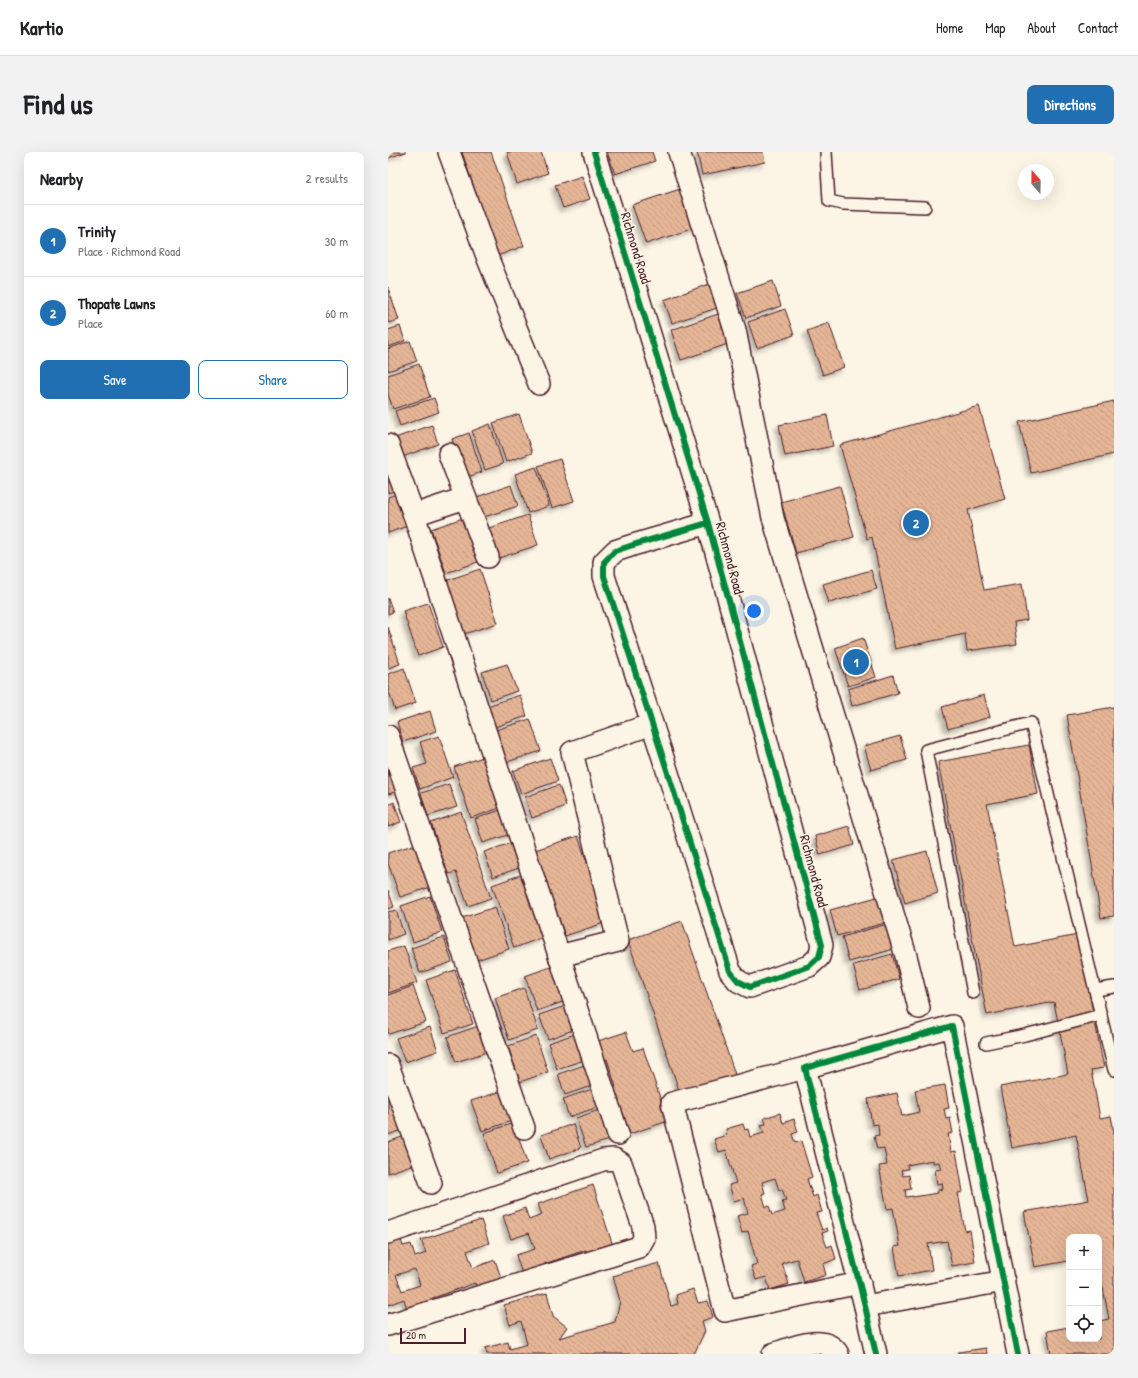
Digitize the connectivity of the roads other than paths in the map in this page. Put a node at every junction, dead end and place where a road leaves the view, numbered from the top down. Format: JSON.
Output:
{"nodes":[{"id":1,"x":449,"y":152,"type":"edge"},
{"id":2,"x":594,"y":152,"type":"edge"},
{"id":3,"x":680,"y":152,"type":"edge"},
{"id":4,"x":826,"y":152,"type":"edge"},
{"id":5,"x":925,"y":208,"type":"dead end"},
{"id":6,"x":539,"y":384,"type":"dead end"},
{"id":7,"x":388,"y":445,"type":"edge"},
{"id":8,"x":449,"y":454,"type":"dead end"},
{"id":9,"x":465,"y":498,"type":"junction"},
{"id":10,"x":414,"y":515,"type":"junction"},
{"id":11,"x":708,"y":523,"type":"junction"},
{"id":12,"x":488,"y":557,"type":"dead end"},
{"id":13,"x":652,"y":724,"type":"junction"},
{"id":14,"x":388,"y":736,"type":"edge"},
{"id":15,"x":559,"y":956,"type":"junction"},
{"id":16,"x":1114,"y":987,"type":"edge"},
{"id":17,"x":1095,"y":990,"type":"junction"},
{"id":18,"x":973,"y":993,"type":"dead end"},
{"id":19,"x":919,"y":1008,"type":"dead end"},
{"id":20,"x":1101,"y":1015,"type":"junction"},
{"id":21,"x":986,"y":1043,"type":"dead end"},
{"id":22,"x":388,"y":1065,"type":"edge"},
{"id":23,"x":804,"y":1068,"type":"junction"},
{"id":24,"x":1114,"y":1070,"type":"edge"},
{"id":25,"x":524,"y":1128,"type":"dead end"},
{"id":26,"x":618,"y":1134,"type":"dead end"},
{"id":27,"x":430,"y":1183,"type":"dead end"},
{"id":28,"x":388,"y":1233,"type":"edge"},
{"id":29,"x":1004,"y":1281,"type":"junction"},
{"id":30,"x":860,"y":1283,"type":"junction"},
{"id":31,"x":865,"y":1306,"type":"junction"},
{"id":32,"x":388,"y":1325,"type":"edge"},
{"id":33,"x":773,"y":1354,"type":"edge"},
{"id":34,"x":838,"y":1354,"type":"edge"},
{"id":35,"x":876,"y":1354,"type":"edge"},
{"id":36,"x":1018,"y":1354,"type":"edge"}],
"edges":[{"from":1,"to":6,"type":"street"},
{"from":2,"to":11,"type":"street","name":"Richmond Road"},
{"from":3,"to":19,"type":"street"},
{"from":4,"to":5,"type":"lane"},
{"from":7,"to":10,"type":"street"},
{"from":8,"to":9,"type":"street"},
{"from":9,"to":10,"type":"street"},
{"from":9,"to":12,"type":"street"},
{"from":10,"to":15,"type":"street"},
{"from":11,"to":13,"type":"street"},
{"from":11,"to":13,"type":"street","name":"Richmond Road"},
{"from":13,"to":15,"type":"street"},
{"from":14,"to":25,"type":"street"},
{"from":15,"to":26,"type":"street"},
{"from":16,"to":17,"type":"lane"},
{"from":17,"to":18,"type":"lane"},
{"from":17,"to":20,"type":"lane"},
{"from":20,"to":21,"type":"lane"},
{"from":20,"to":24,"type":"lane"},
{"from":22,"to":27,"type":"street"},
{"from":23,"to":29,"type":"street"},
{"from":23,"to":30,"type":"street"},
{"from":23,"to":30,"type":"street"},
{"from":28,"to":32,"type":"street"},
{"from":29,"to":31,"type":"street"},
{"from":29,"to":36,"type":"street"},
{"from":30,"to":31,"type":"street"},
{"from":31,"to":35,"type":"street"},
{"from":33,"to":34,"type":"street"}]}
